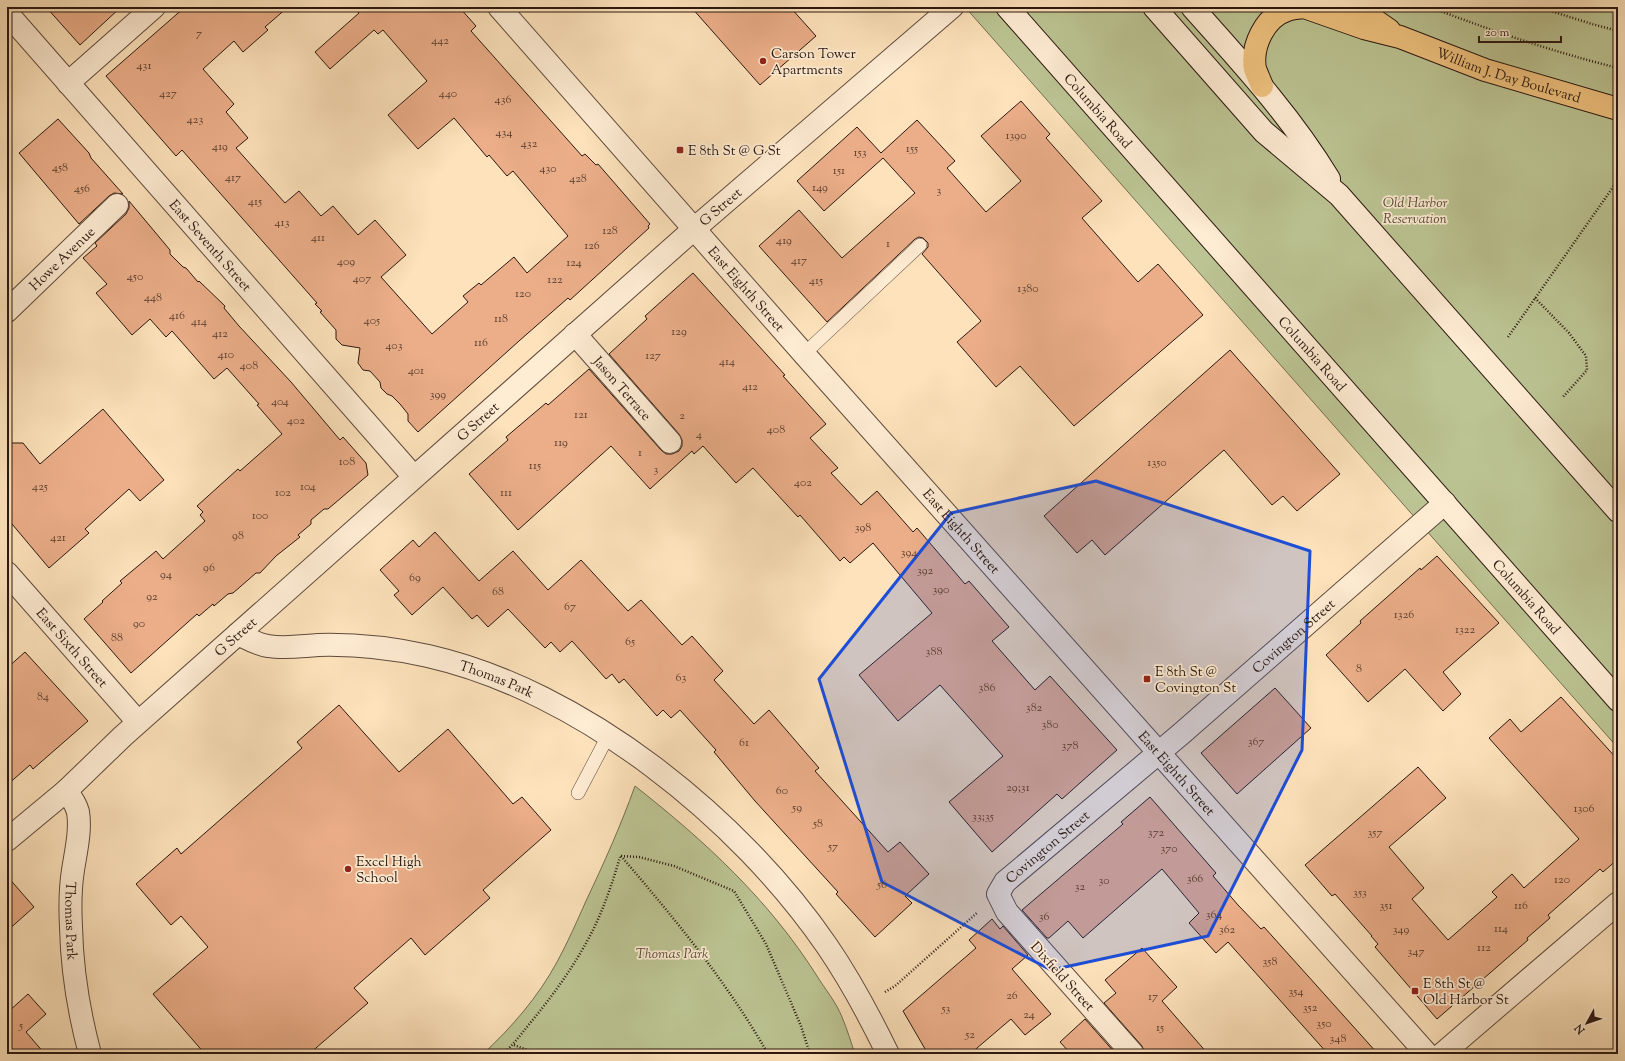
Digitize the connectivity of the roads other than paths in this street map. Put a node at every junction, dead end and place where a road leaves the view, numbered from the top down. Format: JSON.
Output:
{"nodes":[{"id":1,"x":154,"y":7,"type":"edge"},
{"id":2,"x":499,"y":7,"type":"edge"},
{"id":3,"x":952,"y":7,"type":"edge"},
{"id":4,"x":1007,"y":7,"type":"edge"},
{"id":5,"x":1154,"y":7,"type":"edge"},
{"id":6,"x":1192,"y":7,"type":"edge"},
{"id":7,"x":1303,"y":7,"type":"edge"},
{"id":8,"x":1356,"y":7,"type":"edge"},
{"id":9,"x":7,"y":13,"type":"edge"},
{"id":10,"x":1400,"y":38,"type":"junction"},
{"id":11,"x":68,"y":83,"type":"junction"},
{"id":12,"x":1262,"y":86,"type":"junction"},
{"id":13,"x":1618,"y":109,"type":"edge"},
{"id":14,"x":1339,"y":195,"type":"junction"},
{"id":15,"x":117,"y":205,"type":"dead end"},
{"id":16,"x":694,"y":229,"type":"junction"},
{"id":17,"x":920,"y":246,"type":"dead end"},
{"id":18,"x":10,"y":303,"type":"edge"},
{"id":19,"x":575,"y":334,"type":"junction"},
{"id":20,"x":804,"y":354,"type":"junction"},
{"id":21,"x":670,"y":442,"type":"dead end"},
{"id":22,"x":414,"y":477,"type":"junction"},
{"id":23,"x":1444,"y":503,"type":"junction"},
{"id":24,"x":1618,"y":511,"type":"edge"},
{"id":25,"x":7,"y":573,"type":"edge"},
{"id":26,"x":238,"y":634,"type":"junction"},
{"id":27,"x":1618,"y":700,"type":"edge"},
{"id":28,"x":138,"y":722,"type":"junction"},
{"id":29,"x":608,"y":736,"type":"junction"},
{"id":30,"x":1159,"y":753,"type":"junction"},
{"id":31,"x":66,"y":791,"type":"junction"},
{"id":32,"x":578,"y":793,"type":"dead end"},
{"id":33,"x":7,"y":840,"type":"edge"},
{"id":34,"x":998,"y":894,"type":"joint"},
{"id":35,"x":1618,"y":903,"type":"edge"},
{"id":36,"x":90,"y":1054,"type":"edge"},
{"id":37,"x":888,"y":1054,"type":"edge"},
{"id":38,"x":1133,"y":1054,"type":"edge"},
{"id":39,"x":1427,"y":1054,"type":"edge"},
{"id":40,"x":1442,"y":1054,"type":"edge"}],
"edges":[{"from":1,"to":11,"type":"street"},
{"from":2,"to":16,"type":"street","name":"East Eighth Street"},
{"from":3,"to":16,"type":"street","name":"G Street"},
{"from":4,"to":23,"type":"street","name":"Columbia Road"},
{"from":5,"to":14,"type":"street"},
{"from":6,"to":12,"type":"street"},
{"from":7,"to":10,"type":"main road","name":"William J. Day Boulevard"},
{"from":7,"to":12,"type":"main road"},
{"from":8,"to":10,"type":"main road","name":"William J. Day Boulevard"},
{"from":9,"to":11,"type":"street","name":"East Seventh Street"},
{"from":10,"to":13,"type":"main road","name":"William J. Day Boulevard"},
{"from":11,"to":22,"type":"street","name":"East Seventh Street"},
{"from":12,"to":14,"type":"street"},
{"from":14,"to":24,"type":"street"},
{"from":15,"to":18,"type":"street","name":"Howe Avenue"},
{"from":16,"to":19,"type":"street","name":"G Street"},
{"from":16,"to":20,"type":"street","name":"East Eighth Street"},
{"from":17,"to":20,"type":"lane"},
{"from":19,"to":21,"type":"street","name":"Jason Terrace"},
{"from":19,"to":22,"type":"street","name":"G Street"},
{"from":20,"to":30,"type":"street","name":"East Eighth Street"},
{"from":22,"to":26,"type":"street","name":"G Street"},
{"from":23,"to":27,"type":"street","name":"Columbia Road"},
{"from":23,"to":30,"type":"street","name":"Covington Street"},
{"from":25,"to":28,"type":"street","name":"East Sixth Street"},
{"from":26,"to":28,"type":"street","name":"G Street"},
{"from":26,"to":29,"type":"street","name":"Thomas Park"},
{"from":28,"to":31,"type":"street","name":"G Street"},
{"from":29,"to":32,"type":"lane"},
{"from":29,"to":37,"type":"street","name":"Thomas Park"},
{"from":30,"to":34,"type":"street","name":"Covington Street"},
{"from":30,"to":39,"type":"street","name":"East Eighth Street"},
{"from":31,"to":33,"type":"street","name":"G Street"},
{"from":31,"to":36,"type":"street","name":"Thomas Park"},
{"from":34,"to":38,"type":"street","name":"Dixfield Street"},
{"from":35,"to":40,"type":"street"}]}
